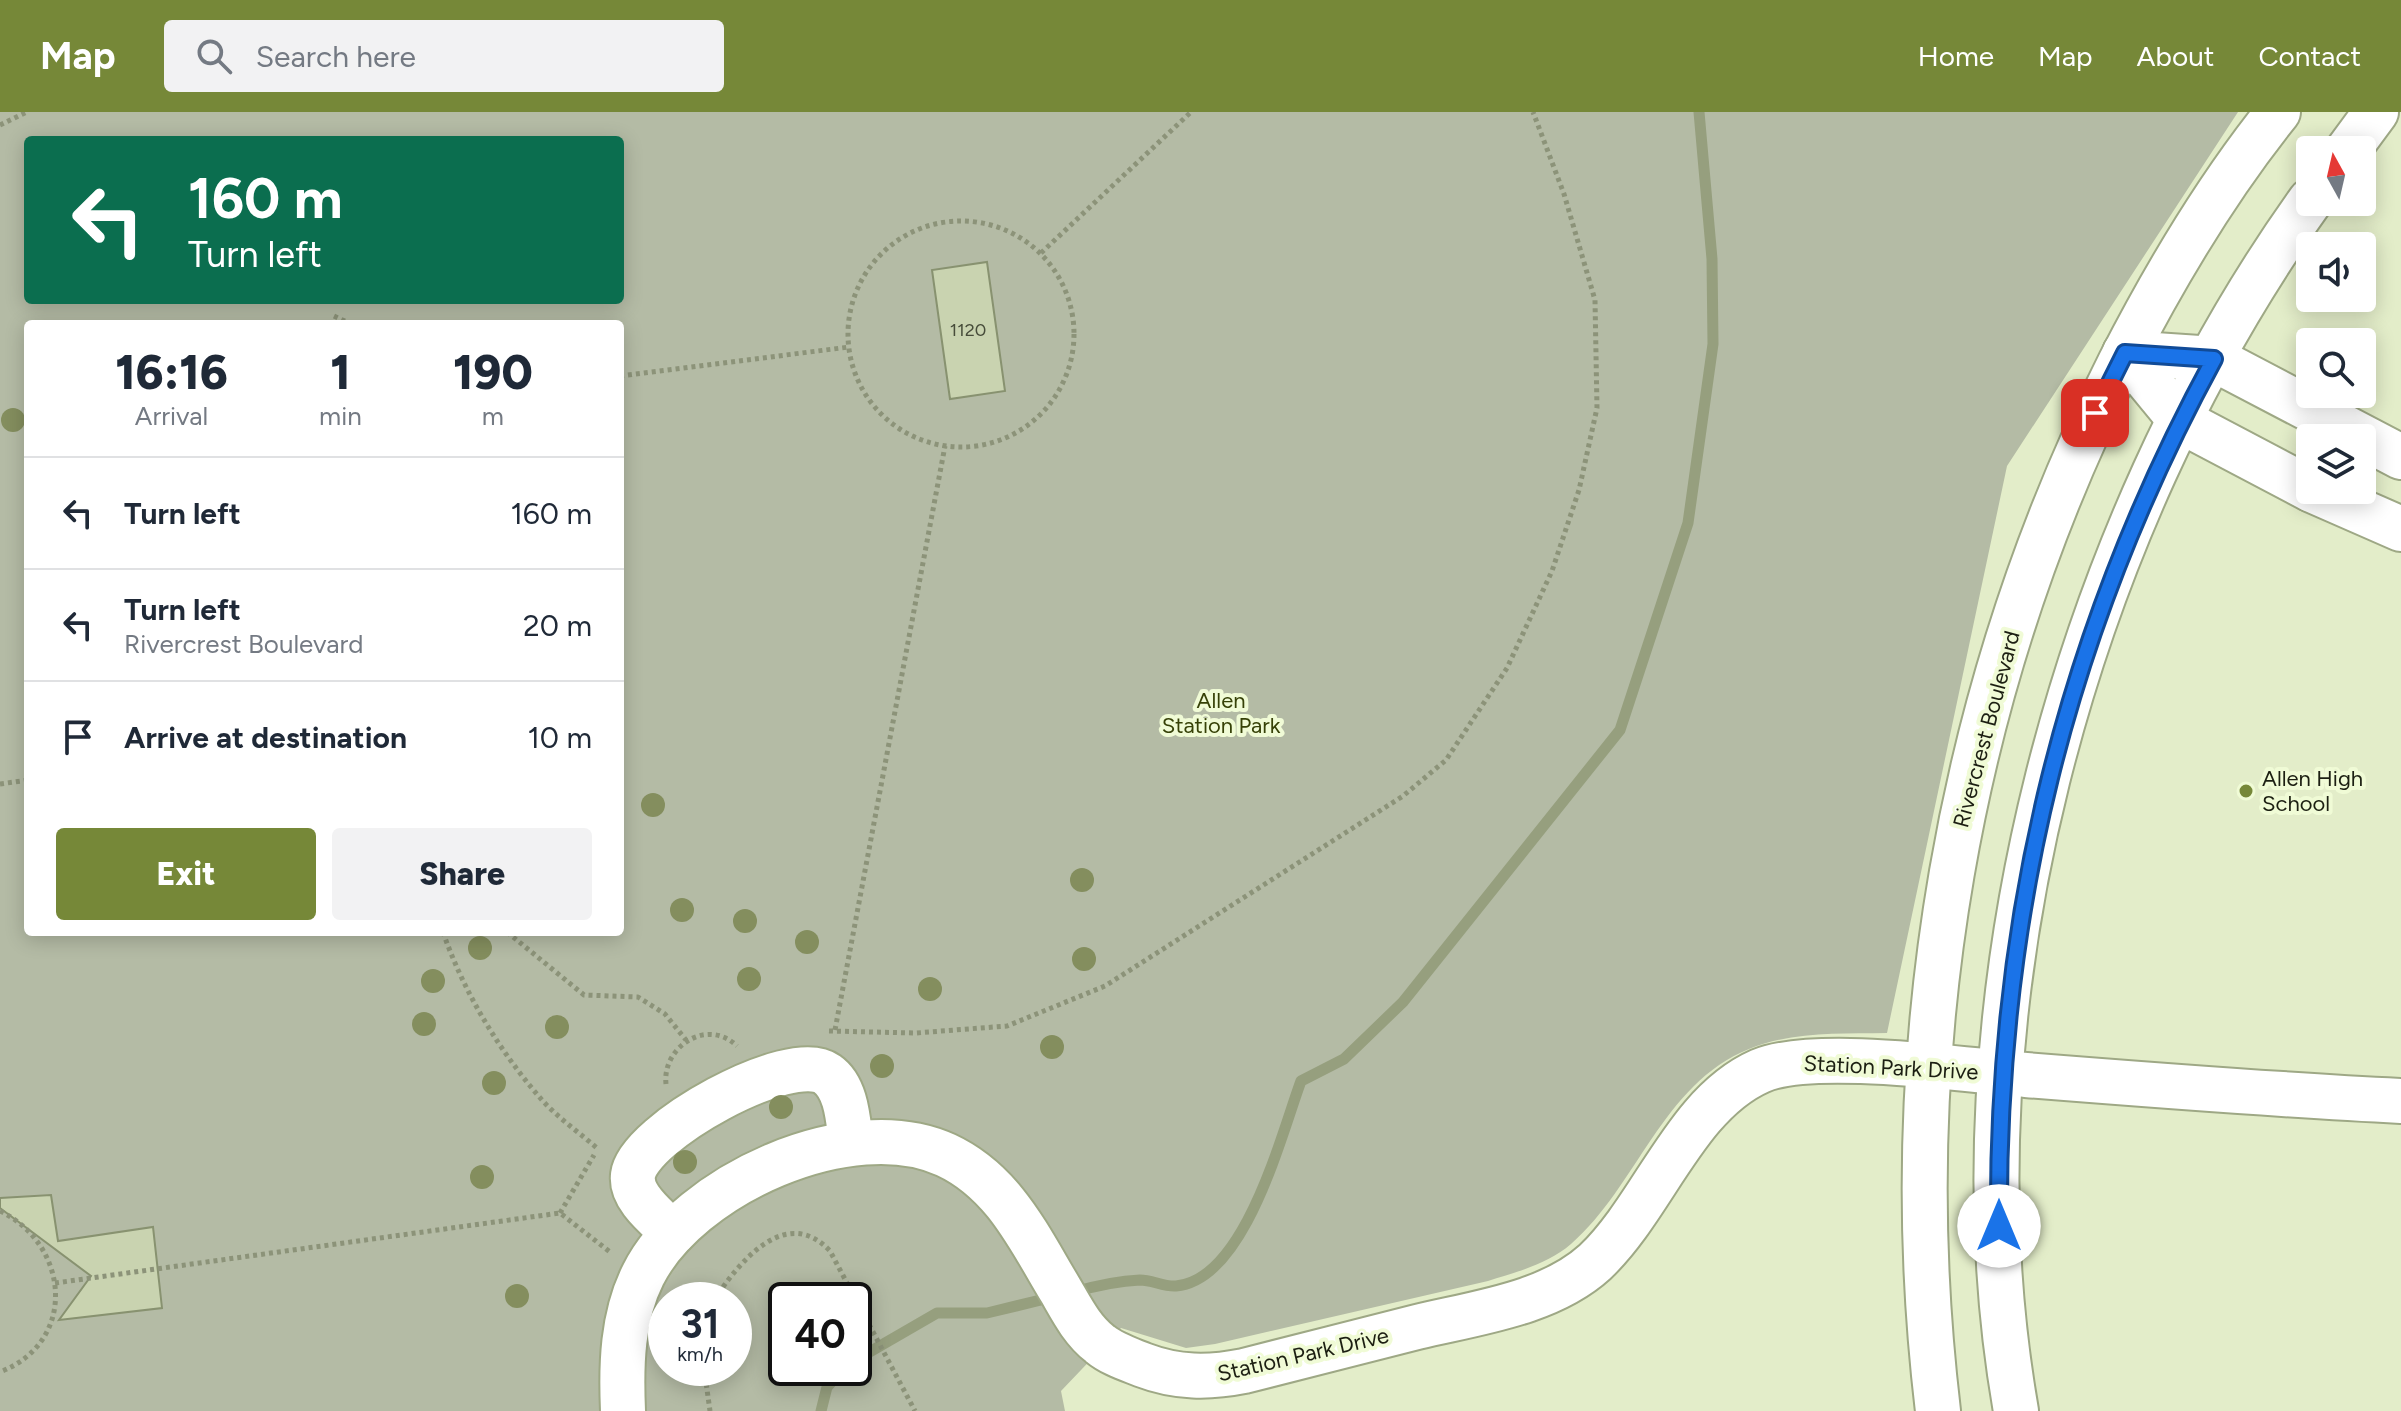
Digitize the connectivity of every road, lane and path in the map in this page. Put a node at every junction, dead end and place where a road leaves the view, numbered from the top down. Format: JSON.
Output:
{"nodes":[{"id":1,"x":27,"y":112,"type":"edge"},
{"id":2,"x":1191,"y":112,"type":"edge"},
{"id":3,"x":1533,"y":112,"type":"edge"},
{"id":4,"x":2278,"y":112,"type":"edge"},
{"id":5,"x":2376,"y":112,"type":"edge"},
{"id":6,"x":0,"y":125,"type":"edge"},
{"id":7,"x":2358,"y":136,"type":"edge"},
{"id":8,"x":2300,"y":216,"type":"edge"},
{"id":9,"x":1041,"y":253,"type":"junction"},
{"id":10,"x":334,"y":316,"type":"dead end"},
{"id":11,"x":342,"y":320,"type":"edge"},
{"id":12,"x":849,"y":347,"type":"junction"},
{"id":13,"x":2125,"y":353,"type":"junction"},
{"id":14,"x":2214,"y":359,"type":"junction"},
{"id":15,"x":624,"y":375,"type":"edge"},
{"id":16,"x":2181,"y":421,"type":"junction"},
{"id":17,"x":945,"y":446,"type":"junction"},
{"id":18,"x":2401,"y":457,"type":"edge"},
{"id":19,"x":2296,"y":482,"type":"edge"},
{"id":20,"x":2343,"y":504,"type":"edge"},
{"id":21,"x":2401,"y":529,"type":"edge"},
{"id":22,"x":24,"y":781,"type":"edge"},
{"id":23,"x":0,"y":784,"type":"edge"},
{"id":24,"x":444,"y":936,"type":"edge"},
{"id":25,"x":512,"y":936,"type":"edge"},
{"id":26,"x":686,"y":1040,"type":"junction"},
{"id":27,"x":747,"y":1055,"type":"dead end"},
{"id":28,"x":1926,"y":1066,"type":"junction"},
{"id":29,"x":2003,"y":1073,"type":"junction"},
{"id":30,"x":667,"y":1093,"type":"dead end"},
{"id":31,"x":2401,"y":1101,"type":"edge"},
{"id":32,"x":851,"y":1142,"type":"junction"},
{"id":33,"x":0,"y":1211,"type":"edge"},
{"id":34,"x":673,"y":1233,"type":"junction"},
{"id":35,"x":726,"y":1282,"type":"edge"},
{"id":36,"x":55,"y":1283,"type":"junction"},
{"id":37,"x":0,"y":1372,"type":"edge"},
{"id":38,"x":707,"y":1386,"type":"edge"},
{"id":39,"x":623,"y":1411,"type":"edge"},
{"id":40,"x":710,"y":1411,"type":"edge"},
{"id":41,"x":915,"y":1411,"type":"edge"},
{"id":42,"x":1938,"y":1411,"type":"edge"},
{"id":43,"x":2016,"y":1411,"type":"edge"}],
"edges":[{"from":1,"to":6,"type":"path"},
{"from":2,"to":9,"type":"path"},
{"from":3,"to":17,"type":"path"},
{"from":4,"to":13,"type":"street","name":"Rivercrest Boulevard"},
{"from":5,"to":7,"type":"street"},
{"from":8,"to":14,"type":"street"},
{"from":9,"to":12,"type":"path"},
{"from":9,"to":17,"type":"path"},
{"from":10,"to":11,"type":"path"},
{"from":12,"to":15,"type":"path"},
{"from":12,"to":17,"type":"path"},
{"from":13,"to":14,"type":"street"},
{"from":13,"to":16,"type":"street"},
{"from":13,"to":28,"type":"street","name":"Rivercrest Boulevard"},
{"from":14,"to":16,"type":"street"},
{"from":14,"to":18,"type":"street"},
{"from":16,"to":19,"type":"street"},
{"from":16,"to":29,"type":"street"},
{"from":20,"to":21,"type":"street"},
{"from":22,"to":23,"type":"path"},
{"from":24,"to":36,"type":"path"},
{"from":25,"to":26,"type":"path"},
{"from":26,"to":27,"type":"path"},
{"from":26,"to":30,"type":"path"},
{"from":28,"to":29,"type":"street","name":"Station Park Drive"},
{"from":28,"to":32,"type":"street","name":"Station Park Drive"},
{"from":28,"to":42,"type":"street","name":"Rivercrest Boulevard"},
{"from":29,"to":31,"type":"street","name":"Station Park Drive"},
{"from":29,"to":43,"type":"street"},
{"from":32,"to":34,"type":"street","name":"Station Park Drive"},
{"from":32,"to":34,"type":"street"},
{"from":33,"to":36,"type":"path"},
{"from":34,"to":39,"type":"street","name":"Station Park Drive"},
{"from":35,"to":41,"type":"path"},
{"from":36,"to":37,"type":"path"},
{"from":38,"to":40,"type":"path"}]}
